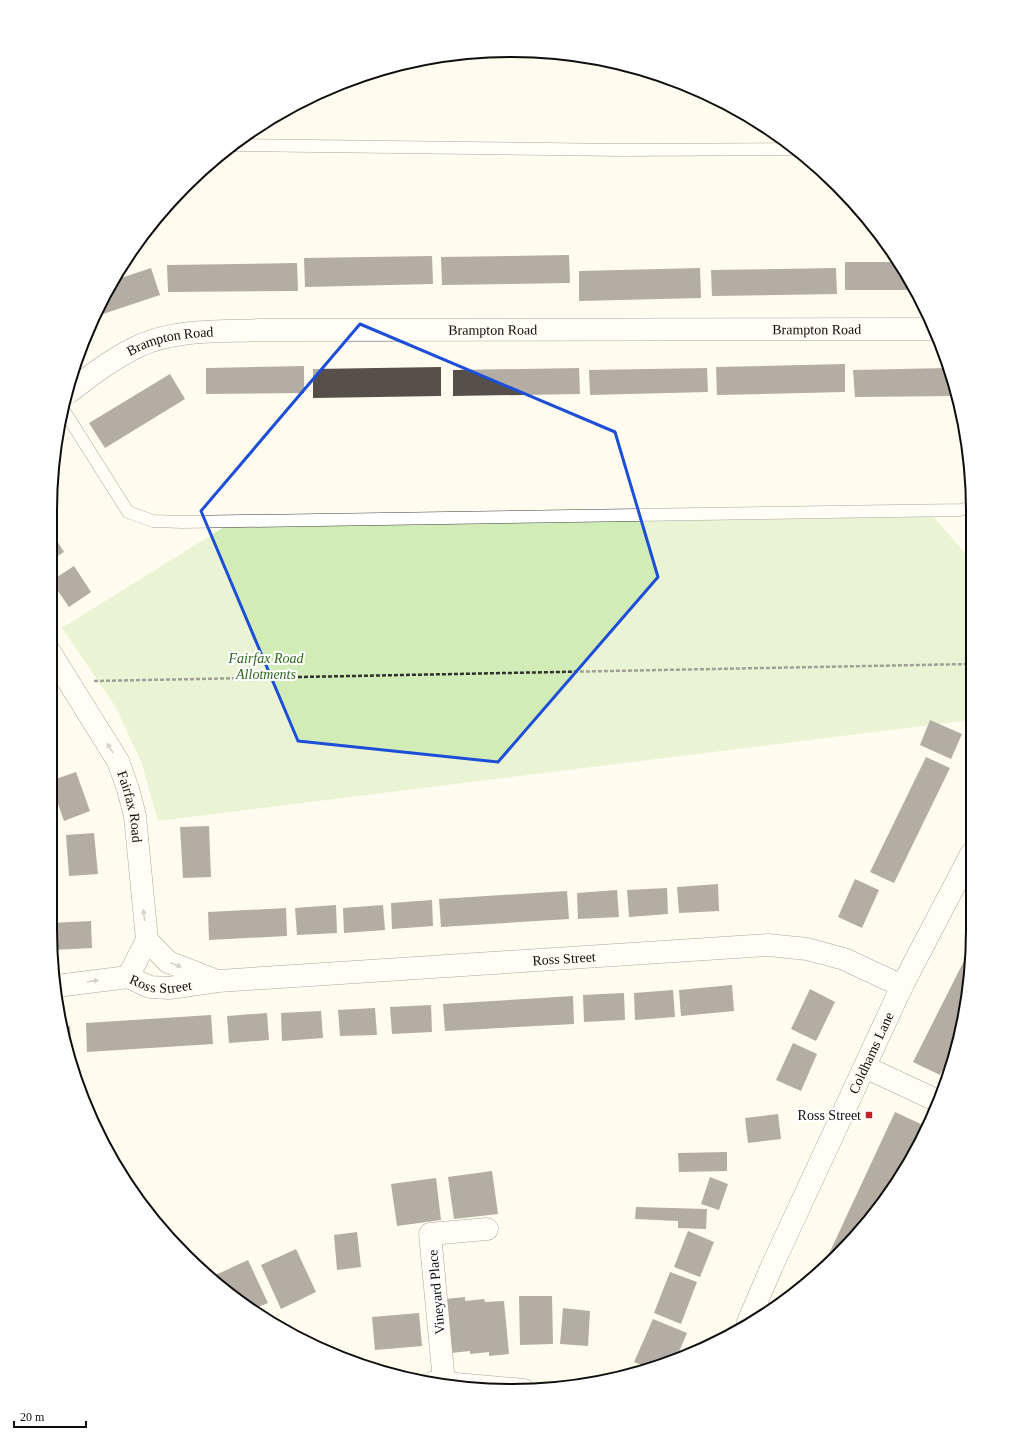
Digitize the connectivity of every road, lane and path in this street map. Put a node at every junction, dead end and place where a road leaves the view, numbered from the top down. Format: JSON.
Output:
{"nodes":[{"id":1,"x":243,"y":145,"type":"edge"},
{"id":2,"x":785,"y":149,"type":"edge"},
{"id":3,"x":927,"y":329,"type":"edge"},
{"id":4,"x":74,"y":389,"type":"edge"},
{"id":5,"x":67,"y":416,"type":"edge"},
{"id":6,"x":966,"y":508,"type":"edge"},
{"id":7,"x":57,"y":663,"type":"edge"},
{"id":8,"x":966,"y":664,"type":"edge"},
{"id":9,"x":68,"y":681,"type":"junction"},
{"id":10,"x":966,"y":864,"type":"edge"},
{"id":11,"x":147,"y":940,"type":"junction"},
{"id":12,"x":128,"y":977,"type":"junction"},
{"id":13,"x":218,"y":981,"type":"junction"},
{"id":14,"x":61,"y":986,"type":"edge"},
{"id":15,"x":902,"y":986,"type":"junction"},
{"id":16,"x":865,"y":1067,"type":"junction"},
{"id":17,"x":933,"y":1099,"type":"edge"},
{"id":18,"x":487,"y":1229,"type":"dead end"},
{"id":19,"x":751,"y":1315,"type":"edge"},
{"id":20,"x":439,"y":1378,"type":"edge"}],
"edges":[{"from":1,"to":2,"type":"lane"},
{"from":3,"to":4,"type":"street","name":"Brampton Road"},
{"from":5,"to":6,"type":"lane"},
{"from":7,"to":9,"type":"street","name":"Fairfax Road"},
{"from":8,"to":9,"type":"path"},
{"from":11,"to":9,"type":"street","name":"Fairfax Road","one_way":true},
{"from":10,"to":15,"type":"street","name":"Coldhams Lane"},
{"from":11,"to":12,"type":"street"},
{"from":11,"to":13,"type":"street","name":"Ross Street","one_way":true},
{"from":12,"to":13,"type":"street","name":"Ross Street"},
{"from":14,"to":12,"type":"street","name":"Ross Street","one_way":true},
{"from":13,"to":15,"type":"street","name":"Ross Street"},
{"from":15,"to":16,"type":"street","name":"Coldhams Lane"},
{"from":16,"to":17,"type":"street"},
{"from":16,"to":19,"type":"street","name":"Coldhams Lane"},
{"from":18,"to":20,"type":"street","name":"Vineyard Place"}]}
